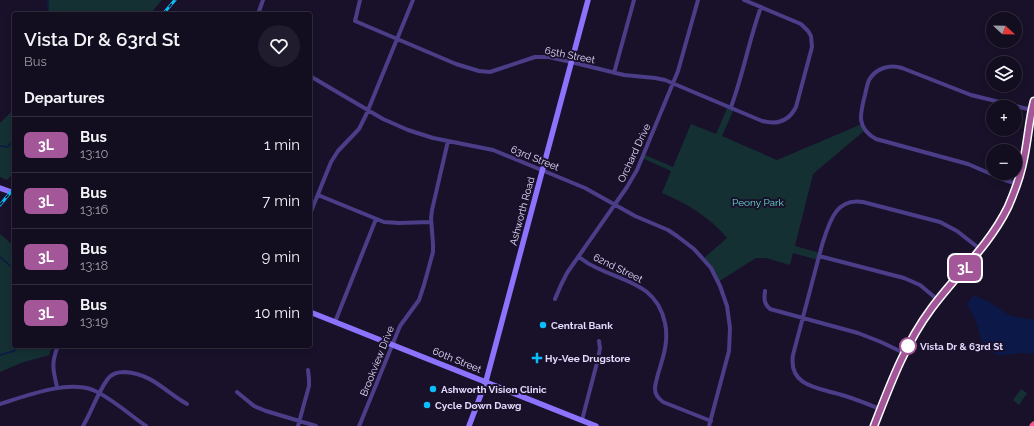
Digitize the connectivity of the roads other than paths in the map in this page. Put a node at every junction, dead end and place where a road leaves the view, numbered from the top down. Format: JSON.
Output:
{"nodes":[{"id":1,"x":263,"y":0,"type":"edge"},
{"id":2,"x":360,"y":0,"type":"edge"},
{"id":3,"x":414,"y":0,"type":"edge"},
{"id":4,"x":588,"y":0,"type":"edge"},
{"id":5,"x":634,"y":0,"type":"edge"},
{"id":6,"x":698,"y":0,"type":"edge"},
{"id":7,"x":744,"y":0,"type":"edge"},
{"id":8,"x":761,"y":7,"type":"junction"},
{"id":9,"x":259,"y":12,"type":"edge"},
{"id":10,"x":397,"y":39,"type":"junction"},
{"id":11,"x":571,"y":62,"type":"junction"},
{"id":12,"x":614,"y":73,"type":"junction"},
{"id":13,"x":312,"y":77,"type":"edge"},
{"id":14,"x":674,"y":83,"type":"junction"},
{"id":15,"x":1034,"y":101,"type":"edge"},
{"id":16,"x":731,"y":107,"type":"junction"},
{"id":17,"x":368,"y":110,"type":"junction"},
{"id":18,"x":1032,"y":110,"type":"junction"},
{"id":19,"x":448,"y":141,"type":"junction"},
{"id":20,"x":542,"y":170,"type":"junction"},
{"id":21,"x":1017,"y":184,"type":"junction"},
{"id":22,"x":0,"y":188,"type":"edge"},
{"id":23,"x":12,"y":192,"type":"edge"},
{"id":24,"x":318,"y":195,"type":"junction"},
{"id":25,"x":615,"y":204,"type":"junction"},
{"id":26,"x":312,"y":209,"type":"edge"},
{"id":27,"x":376,"y":219,"type":"junction"},
{"id":28,"x":431,"y":222,"type":"junction"},
{"id":29,"x":980,"y":249,"type":"junction"},
{"id":30,"x":820,"y":256,"type":"junction"},
{"id":31,"x":579,"y":257,"type":"junction"},
{"id":32,"x":765,"y":291,"type":"dead end"},
{"id":33,"x":555,"y":299,"type":"dead end"},
{"id":34,"x":938,"y":300,"type":"junction"},
{"id":35,"x":312,"y":313,"type":"edge"},
{"id":36,"x":803,"y":318,"type":"junction"},
{"id":37,"x":335,"y":322,"type":"junction"},
{"id":38,"x":599,"y":340,"type":"dead end"},
{"id":39,"x":392,"y":345,"type":"junction"},
{"id":40,"x":57,"y":348,"type":"edge"},
{"id":41,"x":904,"y":353,"type":"junction"},
{"id":42,"x":308,"y":370,"type":"dead end"},
{"id":43,"x":486,"y":382,"type":"junction"},
{"id":44,"x":57,"y":387,"type":"junction"},
{"id":45,"x":237,"y":392,"type":"dead end"},
{"id":46,"x":99,"y":393,"type":"junction"},
{"id":47,"x":0,"y":404,"type":"edge"},
{"id":48,"x":187,"y":404,"type":"dead end"},
{"id":49,"x":880,"y":409,"type":"junction"},
{"id":50,"x":582,"y":420,"type":"junction"},
{"id":51,"x":711,"y":421,"type":"junction"},
{"id":52,"x":299,"y":424,"type":"edge"},
{"id":53,"x":83,"y":426,"type":"edge"},
{"id":54,"x":146,"y":426,"type":"edge"},
{"id":55,"x":316,"y":426,"type":"edge"},
{"id":56,"x":359,"y":426,"type":"edge"},
{"id":57,"x":468,"y":426,"type":"edge"},
{"id":58,"x":596,"y":426,"type":"edge"},
{"id":59,"x":709,"y":426,"type":"edge"},
{"id":60,"x":874,"y":426,"type":"edge"}],
"edges":[{"from":1,"to":9,"type":"street"},
{"from":2,"to":10,"type":"street","name":"65th Street"},
{"from":3,"to":10,"type":"street"},
{"from":4,"to":11,"type":"main road","name":"Ashworth Road"},
{"from":5,"to":12,"type":"street"},
{"from":6,"to":14,"type":"street","name":"Orchard Drive"},
{"from":7,"to":8,"type":"street"},
{"from":8,"to":16,"type":"street"},
{"from":8,"to":16,"type":"street","name":"65th Street"},
{"from":10,"to":11,"type":"street","name":"65th Street"},
{"from":10,"to":17,"type":"street"},
{"from":11,"to":12,"type":"street","name":"65th Street"},
{"from":11,"to":20,"type":"main road","name":"Ashworth Road"},
{"from":12,"to":14,"type":"street","name":"65th Street"},
{"from":13,"to":17,"type":"street","name":"63rd Street"},
{"from":14,"to":16,"type":"street","name":"65th Street"},
{"from":14,"to":25,"type":"street","name":"Orchard Drive"},
{"from":15,"to":18,"type":"main road"},
{"from":17,"to":19,"type":"street","name":"63rd Street"},
{"from":17,"to":24,"type":"street"},
{"from":18,"to":21,"type":"main road"},
{"from":18,"to":21,"type":"street"},
{"from":19,"to":20,"type":"street","name":"63rd Street"},
{"from":19,"to":28,"type":"street","name":"Brookview Drive"},
{"from":20,"to":25,"type":"street","name":"63rd Street"},
{"from":20,"to":43,"type":"main road","name":"Ashworth Road"},
{"from":21,"to":29,"type":"main road"},
{"from":22,"to":23,"type":"main road"},
{"from":24,"to":26,"type":"street"},
{"from":24,"to":27,"type":"street"},
{"from":25,"to":31,"type":"street","name":"Orchard Drive"},
{"from":25,"to":51,"type":"street","name":"63rd Street"},
{"from":27,"to":28,"type":"street"},
{"from":27,"to":37,"type":"street"},
{"from":28,"to":39,"type":"street","name":"Brookview Drive"},
{"from":29,"to":30,"type":"street"},
{"from":29,"to":34,"type":"main road"},
{"from":30,"to":34,"type":"street"},
{"from":30,"to":36,"type":"street"},
{"from":31,"to":33,"type":"street","name":"Orchard Drive"},
{"from":31,"to":51,"type":"street","name":"62nd Street"},
{"from":32,"to":36,"type":"street"},
{"from":34,"to":41,"type":"main road"},
{"from":35,"to":37,"type":"main road","name":"60th Street"},
{"from":36,"to":41,"type":"street"},
{"from":36,"to":49,"type":"street"},
{"from":37,"to":39,"type":"main road","name":"60th Street"},
{"from":38,"to":50,"type":"street"},
{"from":39,"to":43,"type":"main road","name":"60th Street"},
{"from":39,"to":56,"type":"street","name":"Brookview Drive"},
{"from":40,"to":44,"type":"street"},
{"from":41,"to":49,"type":"main road"},
{"from":42,"to":52,"type":"street"},
{"from":43,"to":50,"type":"main road","name":"60th Street"},
{"from":43,"to":57,"type":"main road","name":"Ashworth Road"},
{"from":44,"to":46,"type":"street"},
{"from":44,"to":47,"type":"street"},
{"from":45,"to":52,"type":"street"},
{"from":46,"to":48,"type":"street"},
{"from":46,"to":53,"type":"street"},
{"from":46,"to":54,"type":"street"},
{"from":49,"to":60,"type":"main road"},
{"from":50,"to":58,"type":"main road","name":"60th Street"},
{"from":51,"to":59,"type":"street","name":"63rd Street"},
{"from":52,"to":55,"type":"street"}]}
